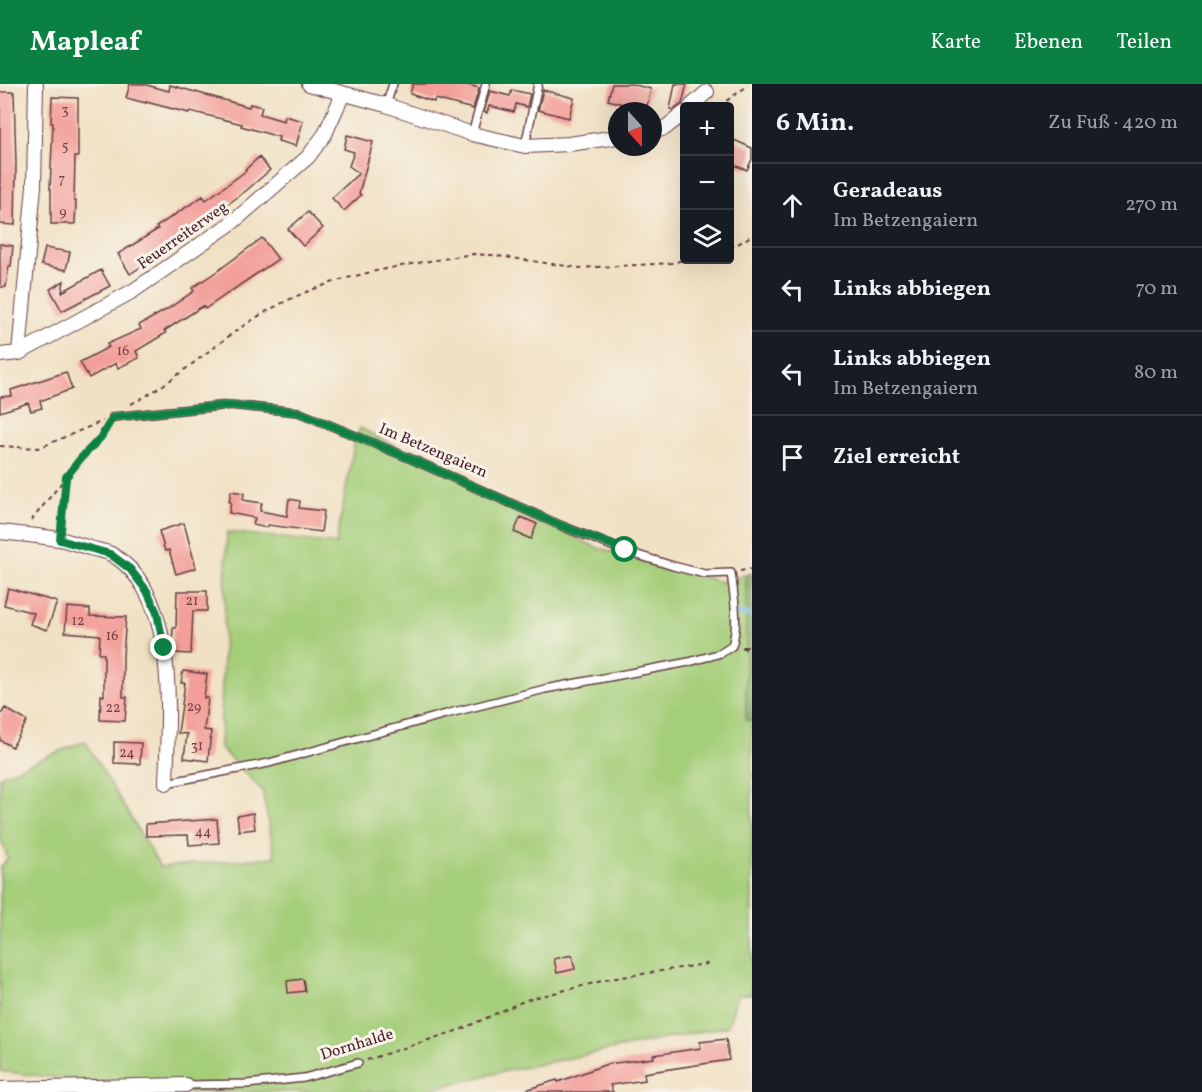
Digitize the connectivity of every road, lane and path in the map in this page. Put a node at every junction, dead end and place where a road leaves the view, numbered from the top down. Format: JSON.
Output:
{"nodes":[{"id":1,"x":36,"y":84,"type":"edge"},
{"id":2,"x":309,"y":84,"type":"edge"},
{"id":3,"x":393,"y":84,"type":"edge"},
{"id":4,"x":486,"y":84,"type":"edge"},
{"id":5,"x":538,"y":84,"type":"edge"},
{"id":6,"x":748,"y":84,"type":"edge"},
{"id":7,"x":707,"y":92,"type":"dead end"},
{"id":8,"x":343,"y":94,"type":"junction"},
{"id":9,"x":696,"y":102,"type":"edge"},
{"id":10,"x":725,"y":102,"type":"edge"},
{"id":11,"x":386,"y":105,"type":"junction"},
{"id":12,"x":680,"y":116,"type":"edge"},
{"id":13,"x":662,"y":129,"type":"edge"},
{"id":14,"x":472,"y":134,"type":"junction"},
{"id":15,"x":608,"y":138,"type":"edge"},
{"id":16,"x":525,"y":146,"type":"junction"},
{"id":17,"x":752,"y":235,"type":"edge"},
{"id":18,"x":734,"y":246,"type":"edge"},
{"id":19,"x":680,"y":261,"type":"edge"},
{"id":20,"x":19,"y":353,"type":"junction"},
{"id":21,"x":0,"y":355,"type":"edge"},
{"id":22,"x":113,"y":417,"type":"junction"},
{"id":23,"x":0,"y":446,"type":"edge"},
{"id":24,"x":66,"y":477,"type":"junction"},
{"id":25,"x":0,"y":532,"type":"edge"},
{"id":26,"x":20,"y":534,"type":"junction"},
{"id":27,"x":60,"y":540,"type":"junction"},
{"id":28,"x":752,"y":647,"type":"edge"},
{"id":29,"x":752,"y":654,"type":"edge"},
{"id":30,"x":166,"y":783,"type":"joint"},
{"id":31,"x":712,"y":963,"type":"dead end"},
{"id":32,"x":358,"y":1063,"type":"joint"},
{"id":33,"x":186,"y":1085,"type":"joint"},
{"id":34,"x":0,"y":1089,"type":"edge"}],
"edges":[{"from":1,"to":20,"type":"street"},
{"from":2,"to":8,"type":"street"},
{"from":3,"to":11,"type":"lane"},
{"from":4,"to":14,"type":"lane"},
{"from":5,"to":16,"type":"lane"},
{"from":6,"to":10,"type":"path"},
{"from":7,"to":9,"type":"street"},
{"from":8,"to":11,"type":"street"},
{"from":8,"to":20,"type":"street","name":"Feuerreiterweg"},
{"from":11,"to":14,"type":"street"},
{"from":12,"to":13,"type":"street"},
{"from":14,"to":16,"type":"street"},
{"from":15,"to":16,"type":"street"},
{"from":17,"to":18,"type":"path"},
{"from":19,"to":22,"type":"path"},
{"from":20,"to":21,"type":"street","name":"Feuerreiterweg"},
{"from":22,"to":23,"type":"path"},
{"from":22,"to":24,"type":"path"},
{"from":22,"to":30,"type":"lane","name":"Im Betzengaiern"},
{"from":24,"to":26,"type":"path"},
{"from":24,"to":27,"type":"path"},
{"from":25,"to":26,"type":"street"},
{"from":26,"to":27,"type":"street"},
{"from":27,"to":30,"type":"street"},
{"from":28,"to":29,"type":"path"},
{"from":31,"to":32,"type":"path","name":"Dornhalde"},
{"from":32,"to":33,"type":"lane","name":"Dornhalde"},
{"from":33,"to":34,"type":"street","name":"Dornhalde"}]}
